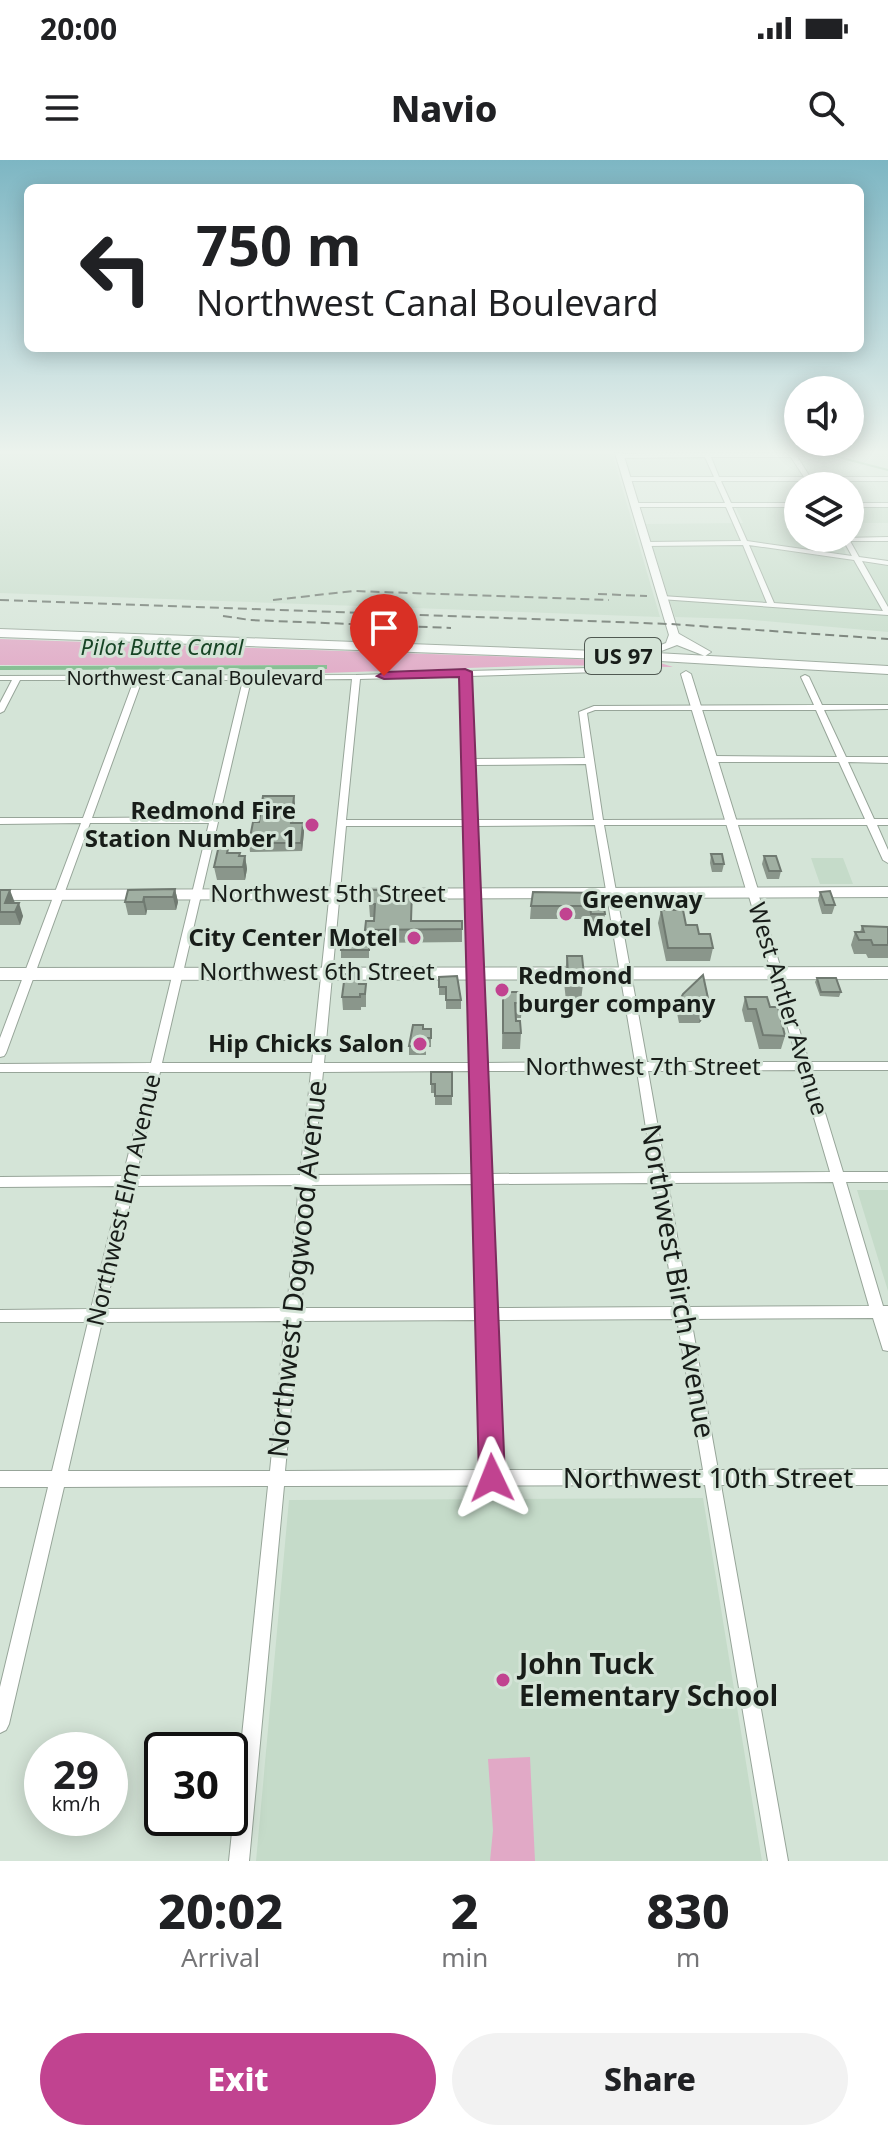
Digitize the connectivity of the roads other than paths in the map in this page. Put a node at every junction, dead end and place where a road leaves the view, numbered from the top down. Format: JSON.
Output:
{"nodes":[{"id":1,"x":644,"y":532,"type":"edge"},
{"id":2,"x":742,"y":532,"type":"edge"},
{"id":3,"x":864,"y":538,"type":"edge"},
{"id":4,"x":888,"y":539,"type":"edge"},
{"id":5,"x":746,"y":543,"type":"junction"},
{"id":6,"x":647,"y":544,"type":"junction"},
{"id":7,"x":853,"y":552,"type":"edge"},
{"id":8,"x":857,"y":559,"type":"junction"},
{"id":9,"x":888,"y":563,"type":"edge"},
{"id":10,"x":662,"y":598,"type":"junction"},
{"id":11,"x":771,"y":603,"type":"junction"},
{"id":12,"x":888,"y":613,"type":"edge"},
{"id":13,"x":0,"y":631,"type":"edge"},
{"id":14,"x":674,"y":635,"type":"junction"},
{"id":15,"x":657,"y":654,"type":"junction"},
{"id":16,"x":703,"y":656,"type":"junction"},
{"id":17,"x":888,"y":663,"type":"edge"},
{"id":18,"x":630,"y":669,"type":"dead end"},
{"id":19,"x":888,"y":670,"type":"edge"},
{"id":20,"x":465,"y":672,"type":"junction"},
{"id":21,"x":686,"y":674,"type":"junction"},
{"id":22,"x":248,"y":677,"type":"junction"},
{"id":23,"x":356,"y":677,"type":"junction"},
{"id":24,"x":805,"y":677,"type":"dead end"},
{"id":25,"x":0,"y":678,"type":"edge"},
{"id":26,"x":17,"y":678,"type":"junction"},
{"id":27,"x":139,"y":678,"type":"junction"},
{"id":28,"x":3,"y":701,"type":"edge"},
{"id":29,"x":888,"y":707,"type":"edge"},
{"id":30,"x":696,"y":708,"type":"junction"},
{"id":31,"x":819,"y":708,"type":"junction"},
{"id":32,"x":0,"y":711,"type":"edge"},
{"id":33,"x":713,"y":759,"type":"junction"},
{"id":34,"x":843,"y":760,"type":"junction"},
{"id":35,"x":888,"y":760,"type":"edge"},
{"id":36,"x":589,"y":761,"type":"junction"},
{"id":37,"x":471,"y":762,"type":"junction"},
{"id":38,"x":87,"y":820,"type":"junction"},
{"id":39,"x":214,"y":820,"type":"junction"},
{"id":40,"x":731,"y":820,"type":"junction"},
{"id":41,"x":0,"y":821,"type":"edge"},
{"id":42,"x":471,"y":822,"type":"junction"},
{"id":43,"x":598,"y":822,"type":"junction"},
{"id":44,"x":871,"y":822,"type":"junction"},
{"id":45,"x":888,"y":822,"type":"edge"},
{"id":46,"x":343,"y":823,"type":"junction"},
{"id":47,"x":888,"y":860,"type":"edge"},
{"id":48,"x":888,"y":892,"type":"edge"},
{"id":49,"x":613,"y":893,"type":"junction"},
{"id":50,"x":753,"y":893,"type":"junction"},
{"id":51,"x":197,"y":894,"type":"junction"},
{"id":52,"x":336,"y":894,"type":"junction"},
{"id":53,"x":473,"y":894,"type":"junction"},
{"id":54,"x":0,"y":895,"type":"edge"},
{"id":55,"x":59,"y":895,"type":"junction"},
{"id":56,"x":477,"y":971,"type":"junction"},
{"id":57,"x":626,"y":972,"type":"junction"},
{"id":58,"x":178,"y":973,"type":"junction"},
{"id":59,"x":328,"y":973,"type":"junction"},
{"id":60,"x":888,"y":973,"type":"edge"},
{"id":61,"x":0,"y":974,"type":"edge"},
{"id":62,"x":777,"y":974,"type":"junction"},
{"id":63,"x":29,"y":975,"type":"junction"},
{"id":64,"x":0,"y":1053,"type":"edge"},
{"id":65,"x":806,"y":1066,"type":"junction"},
{"id":66,"x":888,"y":1066,"type":"edge"},
{"id":67,"x":318,"y":1067,"type":"junction"},
{"id":68,"x":479,"y":1067,"type":"junction"},
{"id":69,"x":642,"y":1067,"type":"junction"},
{"id":70,"x":0,"y":1068,"type":"edge"},
{"id":71,"x":155,"y":1068,"type":"junction"},
{"id":72,"x":838,"y":1177,"type":"junction"},
{"id":73,"x":888,"y":1177,"type":"edge"},
{"id":74,"x":660,"y":1178,"type":"junction"},
{"id":75,"x":306,"y":1179,"type":"junction"},
{"id":76,"x":484,"y":1179,"type":"junction"},
{"id":77,"x":0,"y":1182,"type":"edge"},
{"id":78,"x":128,"y":1182,"type":"junction"},
{"id":79,"x":883,"y":1312,"type":"edge"},
{"id":80,"x":294,"y":1314,"type":"junction"},
{"id":81,"x":487,"y":1314,"type":"junction"},
{"id":82,"x":682,"y":1314,"type":"junction"},
{"id":83,"x":97,"y":1315,"type":"junction"},
{"id":84,"x":0,"y":1316,"type":"edge"},
{"id":85,"x":888,"y":1345,"type":"edge"},
{"id":86,"x":888,"y":1477,"type":"edge"},
{"id":87,"x":492,"y":1478,"type":"junction"},
{"id":88,"x":712,"y":1478,"type":"junction"},
{"id":89,"x":0,"y":1479,"type":"edge"},
{"id":90,"x":58,"y":1479,"type":"junction"},
{"id":91,"x":275,"y":1479,"type":"junction"},
{"id":92,"x":0,"y":1724,"type":"edge"},
{"id":93,"x":239,"y":1861,"type":"edge"},
{"id":94,"x":778,"y":1861,"type":"edge"}],
"edges":[{"from":1,"to":6,"type":"street"},
{"from":2,"to":5,"type":"street"},
{"from":3,"to":4,"type":"street"},
{"from":5,"to":6,"type":"street"},
{"from":5,"to":8,"type":"street"},
{"from":5,"to":11,"type":"street"},
{"from":6,"to":10,"type":"street"},
{"from":7,"to":8,"type":"street"},
{"from":8,"to":9,"type":"street"},
{"from":8,"to":12,"type":"street"},
{"from":10,"to":11,"type":"street"},
{"from":10,"to":14,"type":"street"},
{"from":11,"to":12,"type":"street"},
{"from":13,"to":15,"type":"main road","number":"US 97"},
{"from":14,"to":15,"type":"main road"},
{"from":14,"to":16,"type":"main road"},
{"from":15,"to":16,"type":"main road","number":"US 97"},
{"from":15,"to":21,"type":"main road"},
{"from":16,"to":17,"type":"main road","number":"US 97"},
{"from":16,"to":19,"type":"main road","number":"US 97"},
{"from":16,"to":21,"type":"main road"},
{"from":18,"to":20,"type":"street","name":"Northwest Canal Boulevard"},
{"from":20,"to":23,"type":"street","name":"Northwest Canal Boulevard"},
{"from":20,"to":37,"type":"street"},
{"from":21,"to":30,"type":"street","name":"West Antler Avenue"},
{"from":22,"to":23,"type":"street","name":"Northwest Canal Boulevard"},
{"from":22,"to":27,"type":"street","name":"Northwest Canal Boulevard"},
{"from":22,"to":39,"type":"street","name":"Northwest Elm Avenue"},
{"from":23,"to":46,"type":"street","name":"Northwest Dogwood Avenue"},
{"from":24,"to":31,"type":"street"},
{"from":25,"to":26,"type":"street","name":"Northwest Canal Boulevard"},
{"from":26,"to":27,"type":"street","name":"Northwest Canal Boulevard"},
{"from":26,"to":28,"type":"street"},
{"from":27,"to":38,"type":"street"},
{"from":28,"to":32,"type":"street"},
{"from":29,"to":31,"type":"street"},
{"from":30,"to":31,"type":"street"},
{"from":30,"to":33,"type":"street","name":"West Antler Avenue"},
{"from":30,"to":36,"type":"street","name":"Northwest Birch Avenue"},
{"from":31,"to":34,"type":"street"},
{"from":33,"to":34,"type":"street"},
{"from":33,"to":40,"type":"street","name":"West Antler Avenue"},
{"from":34,"to":35,"type":"street"},
{"from":34,"to":44,"type":"street"},
{"from":36,"to":37,"type":"street"},
{"from":36,"to":43,"type":"street","name":"Northwest Birch Avenue"},
{"from":37,"to":42,"type":"street"},
{"from":38,"to":39,"type":"street"},
{"from":38,"to":41,"type":"street"},
{"from":38,"to":55,"type":"street"},
{"from":39,"to":51,"type":"street","name":"Northwest Elm Avenue"},
{"from":40,"to":43,"type":"street"},
{"from":40,"to":44,"type":"street"},
{"from":40,"to":50,"type":"street","name":"West Antler Avenue"},
{"from":42,"to":43,"type":"street"},
{"from":42,"to":46,"type":"street"},
{"from":42,"to":53,"type":"street"},
{"from":43,"to":49,"type":"street","name":"Northwest Birch Avenue"},
{"from":44,"to":45,"type":"street"},
{"from":44,"to":47,"type":"street"},
{"from":46,"to":52,"type":"street","name":"Northwest Dogwood Avenue"},
{"from":48,"to":50,"type":"main road","name":"Northwest 5th Street"},
{"from":49,"to":50,"type":"main road","name":"Northwest 5th Street"},
{"from":49,"to":53,"type":"main road","name":"Northwest 5th Street"},
{"from":49,"to":57,"type":"street","name":"Northwest Birch Avenue"},
{"from":50,"to":62,"type":"street","name":"West Antler Avenue"},
{"from":51,"to":52,"type":"main road","name":"Northwest 5th Street"},
{"from":51,"to":55,"type":"main road","name":"Northwest 5th Street"},
{"from":51,"to":58,"type":"street","name":"Northwest Elm Avenue"},
{"from":52,"to":53,"type":"main road","name":"Northwest 5th Street"},
{"from":52,"to":59,"type":"street","name":"Northwest Dogwood Avenue"},
{"from":53,"to":56,"type":"street"},
{"from":54,"to":55,"type":"main road","name":"Northwest 5th Street"},
{"from":55,"to":63,"type":"street"},
{"from":56,"to":57,"type":"main road","name":"Northwest 6th Street"},
{"from":56,"to":59,"type":"main road","name":"Northwest 6th Street"},
{"from":56,"to":68,"type":"street"},
{"from":57,"to":62,"type":"main road","name":"Northwest 6th Street"},
{"from":57,"to":69,"type":"street","name":"Northwest Birch Avenue"},
{"from":58,"to":59,"type":"main road","name":"Northwest 6th Street"},
{"from":58,"to":63,"type":"main road","name":"Northwest 6th Street"},
{"from":58,"to":71,"type":"street","name":"Northwest Elm Avenue"},
{"from":59,"to":67,"type":"street","name":"Northwest Dogwood Avenue"},
{"from":60,"to":62,"type":"main road","name":"Northwest 6th Street"},
{"from":61,"to":63,"type":"main road","name":"Northwest 6th Street"},
{"from":62,"to":65,"type":"street","name":"West Antler Avenue"},
{"from":63,"to":64,"type":"street"},
{"from":65,"to":66,"type":"street","name":"Northwest 7th Street"},
{"from":65,"to":69,"type":"street","name":"Northwest 7th Street"},
{"from":65,"to":72,"type":"street","name":"West Antler Avenue"},
{"from":67,"to":68,"type":"street","name":"Northwest 7th Street"},
{"from":67,"to":71,"type":"street","name":"Northwest 7th Street"},
{"from":67,"to":75,"type":"street","name":"Northwest Dogwood Avenue"},
{"from":68,"to":69,"type":"street","name":"Northwest 7th Street"},
{"from":68,"to":76,"type":"street"},
{"from":69,"to":74,"type":"street","name":"Northwest Birch Avenue"},
{"from":70,"to":71,"type":"street","name":"Northwest 7th Street"},
{"from":71,"to":78,"type":"street","name":"Northwest Elm Avenue"},
{"from":72,"to":73,"type":"street"},
{"from":72,"to":74,"type":"street"},
{"from":72,"to":79,"type":"street","name":"West Antler Avenue"},
{"from":74,"to":76,"type":"street"},
{"from":74,"to":82,"type":"street","name":"Northwest Birch Avenue"},
{"from":75,"to":76,"type":"street"},
{"from":75,"to":78,"type":"street"},
{"from":75,"to":80,"type":"street","name":"Northwest Dogwood Avenue"},
{"from":76,"to":81,"type":"street"},
{"from":77,"to":78,"type":"street"},
{"from":78,"to":83,"type":"street","name":"Northwest Elm Avenue"},
{"from":79,"to":82,"type":"street"},
{"from":79,"to":85,"type":"street","name":"West Antler Avenue"},
{"from":80,"to":81,"type":"street"},
{"from":80,"to":83,"type":"street"},
{"from":80,"to":91,"type":"street","name":"Northwest Dogwood Avenue"},
{"from":81,"to":82,"type":"street"},
{"from":81,"to":87,"type":"street"},
{"from":82,"to":88,"type":"street","name":"Northwest Birch Avenue"},
{"from":83,"to":84,"type":"street"},
{"from":83,"to":90,"type":"street","name":"Northwest Elm Avenue"},
{"from":86,"to":88,"type":"street","name":"Northwest 10th Street"},
{"from":87,"to":88,"type":"street","name":"Northwest 10th Street"},
{"from":87,"to":91,"type":"street","name":"Northwest 10th Street"},
{"from":88,"to":94,"type":"street","name":"Northwest Birch Avenue"},
{"from":89,"to":90,"type":"street","name":"Northwest 10th Street"},
{"from":90,"to":91,"type":"street","name":"Northwest 10th Street"},
{"from":90,"to":92,"type":"street","name":"Northwest Elm Avenue"},
{"from":91,"to":93,"type":"street","name":"Northwest Dogwood Avenue"}]}
